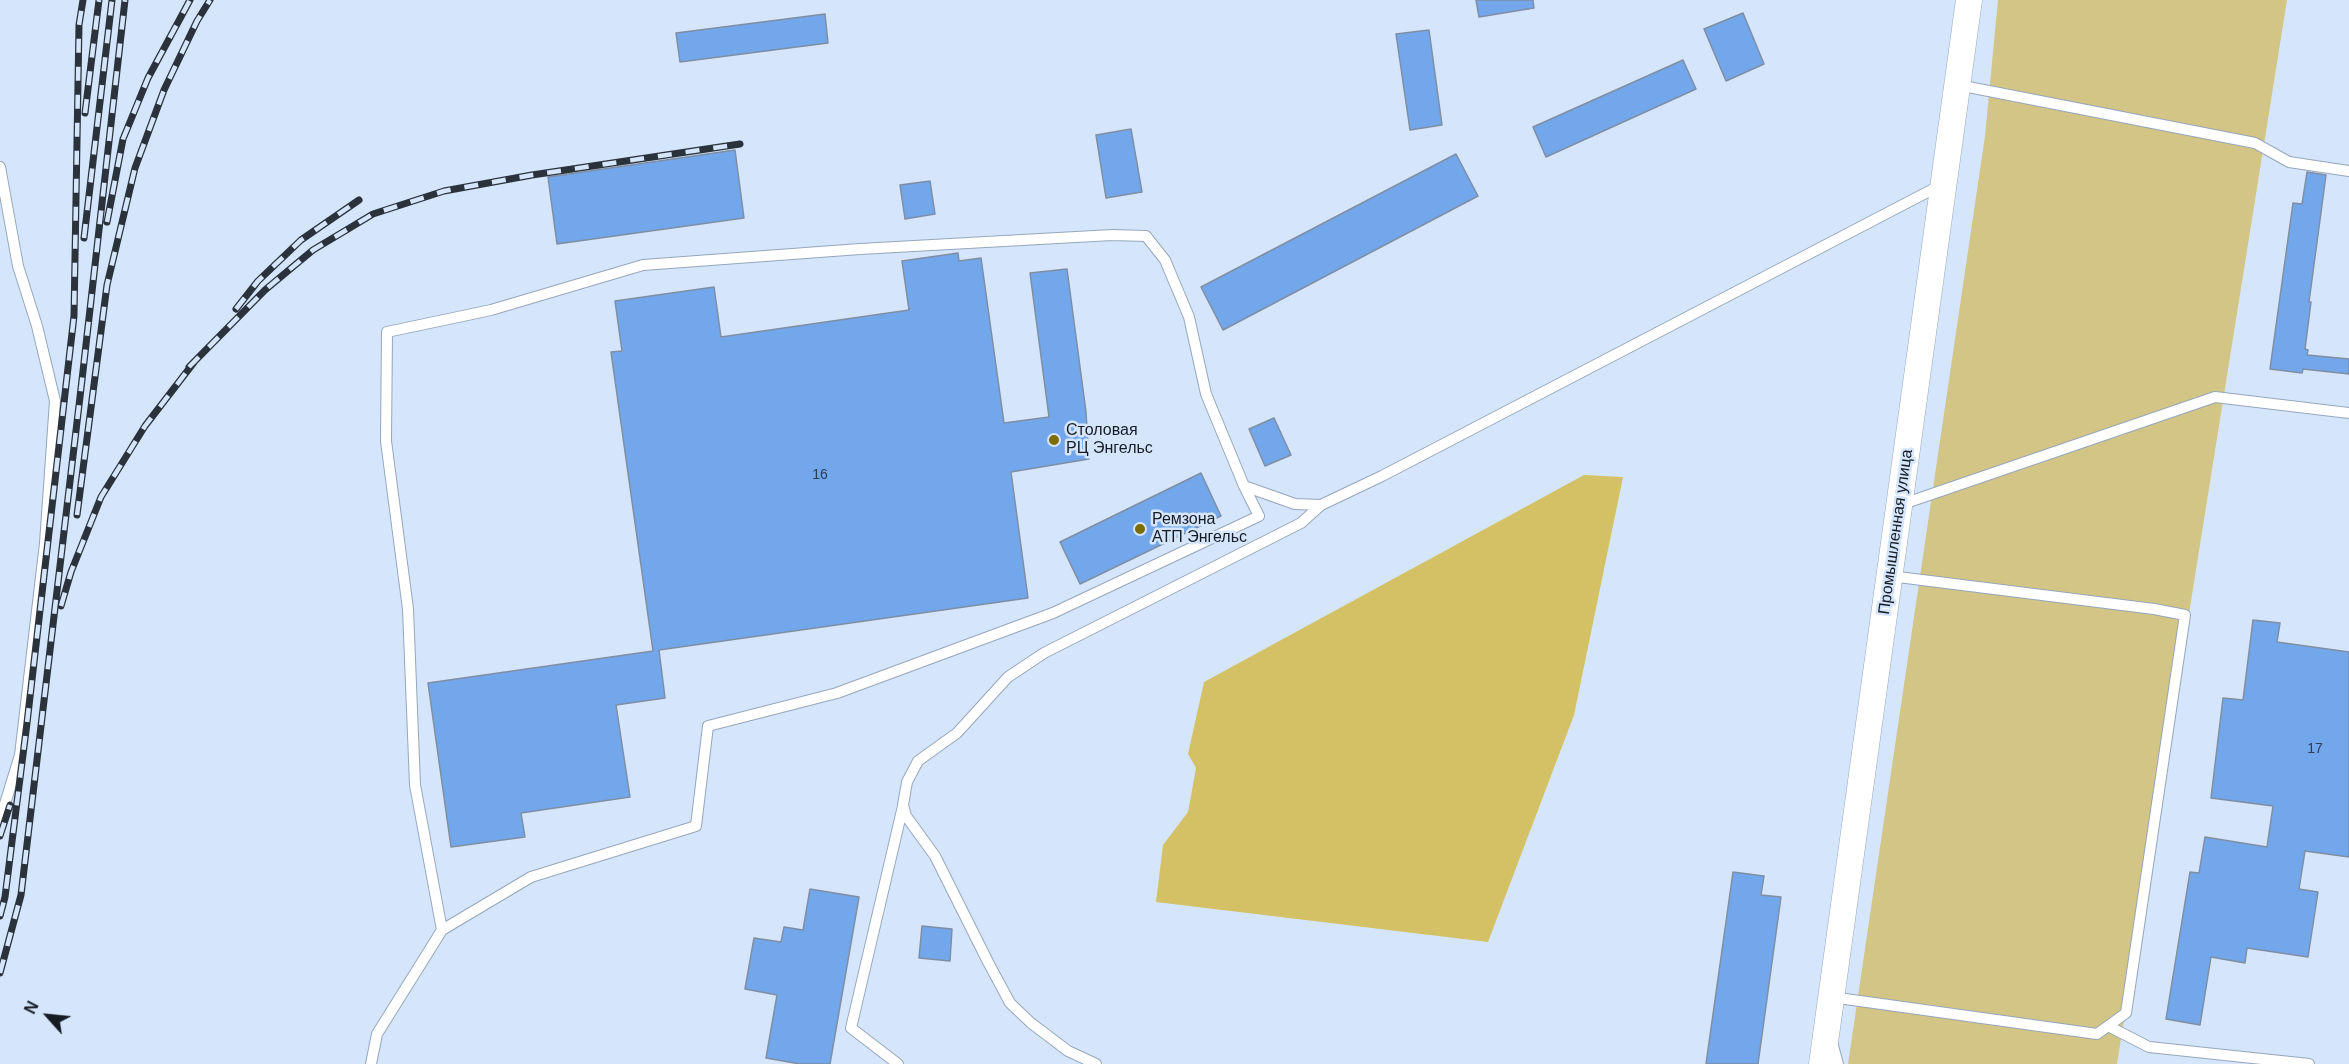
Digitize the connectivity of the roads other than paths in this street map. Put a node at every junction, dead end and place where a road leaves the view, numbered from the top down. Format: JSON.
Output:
{"nodes":[{"id":1,"x":1969,"y":0,"type":"edge"},
{"id":2,"x":1958,"y":85,"type":"junction"},
{"id":3,"x":0,"y":166,"type":"edge"},
{"id":4,"x":2349,"y":171,"type":"edge"},
{"id":5,"x":1944,"y":184,"type":"junction"},
{"id":6,"x":2349,"y":413,"type":"edge"},
{"id":7,"x":1244,"y":486,"type":"junction"},
{"id":8,"x":1321,"y":505,"type":"junction"},
{"id":9,"x":1899,"y":505,"type":"junction"},
{"id":10,"x":1889,"y":576,"type":"junction"},
{"id":11,"x":903,"y":805,"type":"junction"},
{"id":12,"x":0,"y":820,"type":"edge"},
{"id":13,"x":442,"y":930,"type":"junction"},
{"id":14,"x":1831,"y":996,"type":"junction"},
{"id":15,"x":1827,"y":1024,"type":"junction"},
{"id":16,"x":2108,"y":1026,"type":"junction"},
{"id":17,"x":371,"y":1064,"type":"edge"},
{"id":18,"x":898,"y":1064,"type":"edge"},
{"id":19,"x":1096,"y":1064,"type":"edge"},
{"id":20,"x":1822,"y":1064,"type":"edge"},
{"id":21,"x":1838,"y":1064,"type":"edge"},
{"id":22,"x":2309,"y":1064,"type":"edge"}],
"edges":[{"from":1,"to":2,"type":"street","name":"Промышленная улица"},
{"from":2,"to":4,"type":"lane"},
{"from":2,"to":5,"type":"street","name":"Промышленная улица"},
{"from":3,"to":12,"type":"lane"},
{"from":5,"to":8,"type":"lane"},
{"from":5,"to":9,"type":"street","name":"Промышленная улица"},
{"from":6,"to":9,"type":"lane"},
{"from":7,"to":8,"type":"lane"},
{"from":7,"to":13,"type":"lane"},
{"from":7,"to":13,"type":"lane"},
{"from":8,"to":11,"type":"lane"},
{"from":9,"to":10,"type":"street","name":"Промышленная улица"},
{"from":10,"to":14,"type":"street","name":"Промышленная улица"},
{"from":10,"to":16,"type":"lane"},
{"from":11,"to":18,"type":"lane"},
{"from":11,"to":19,"type":"lane"},
{"from":13,"to":17,"type":"lane"},
{"from":14,"to":15,"type":"street","name":"Промышленная улица"},
{"from":14,"to":16,"type":"lane"},
{"from":15,"to":20,"type":"street","name":"Промышленная улица"},
{"from":15,"to":21,"type":"lane"},
{"from":16,"to":22,"type":"lane"}]}
